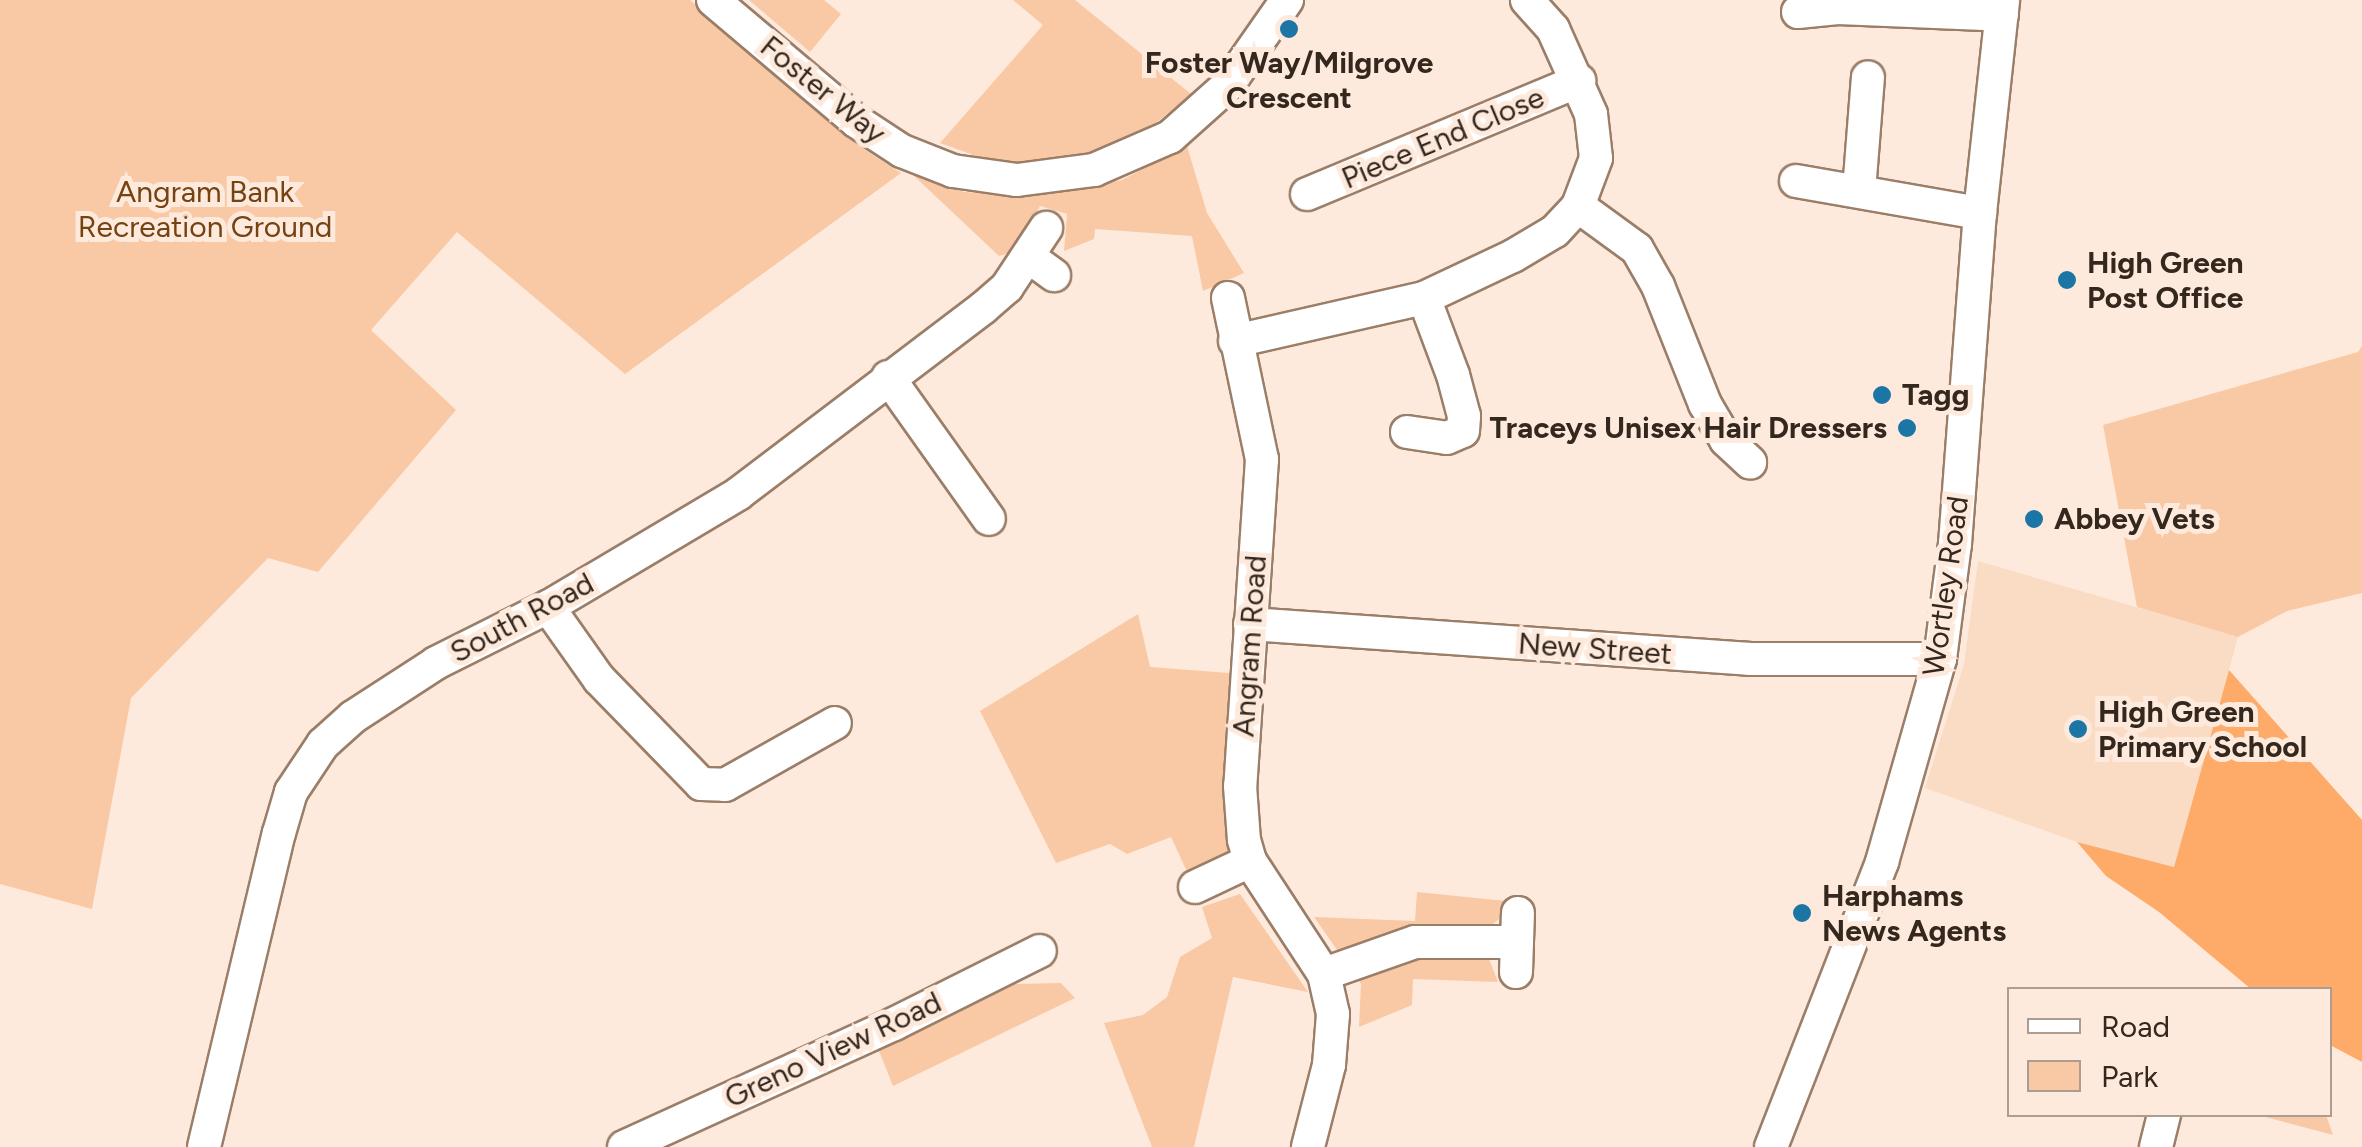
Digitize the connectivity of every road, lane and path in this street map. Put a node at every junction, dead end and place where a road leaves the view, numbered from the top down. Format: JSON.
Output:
{"nodes":[{"id":1,"x":713,"y":0,"type":"edge"},
{"id":2,"x":1286,"y":0,"type":"edge"},
{"id":3,"x":1527,"y":0,"type":"edge"},
{"id":4,"x":1838,"y":4,"type":"edge"},
{"id":5,"x":2003,"y":8,"type":"edge"},
{"id":6,"x":1798,"y":12,"type":"dead end"},
{"id":7,"x":1868,"y":77,"type":"dead end"},
{"id":8,"x":1579,"y":81,"type":"junction"},
{"id":9,"x":1796,"y":180,"type":"dead end"},
{"id":10,"x":1860,"y":190,"type":"junction"},
{"id":11,"x":1307,"y":194,"type":"dead end"},
{"id":12,"x":1578,"y":206,"type":"junction"},
{"id":13,"x":1980,"y":213,"type":"junction"},
{"id":14,"x":1046,"y":228,"type":"dead end"},
{"id":15,"x":1228,"y":298,"type":"dead end"},
{"id":16,"x":1424,"y":298,"type":"junction"},
{"id":17,"x":1234,"y":341,"type":"junction"},
{"id":18,"x":888,"y":377,"type":"junction"},
{"id":19,"x":1407,"y":432,"type":"dead end"},
{"id":20,"x":1750,"y":462,"type":"dead end"},
{"id":21,"x":988,"y":519,"type":"dead end"},
{"id":22,"x":548,"y":607,"type":"junction"},
{"id":23,"x":1250,"y":624,"type":"junction"},
{"id":24,"x":1940,"y":659,"type":"junction"},
{"id":25,"x":836,"y":722,"type":"dead end"},
{"id":26,"x":1250,"y":860,"type":"junction"},
{"id":27,"x":1195,"y":887,"type":"dead end"},
{"id":28,"x":1517,"y":943,"type":"dead end"},
{"id":29,"x":1040,"y":951,"type":"dead end"},
{"id":30,"x":1324,"y":974,"type":"junction"},
{"id":31,"x":2163,"y":1117,"type":"edge"},
{"id":32,"x":204,"y":1147,"type":"edge"},
{"id":33,"x":624,"y":1147,"type":"edge"},
{"id":34,"x":1308,"y":1147,"type":"edge"},
{"id":35,"x":1772,"y":1147,"type":"edge"},
{"id":36,"x":2156,"y":1147,"type":"edge"}],
"edges":[{"from":1,"to":2,"type":"street","name":"Foster Way"},
{"from":3,"to":8,"type":"street"},
{"from":4,"to":5,"type":"street"},
{"from":4,"to":6,"type":"street"},
{"from":5,"to":13,"type":"street","name":"Wortley Road"},
{"from":7,"to":10,"type":"street"},
{"from":8,"to":11,"type":"street","name":"Piece End Close"},
{"from":8,"to":12,"type":"street"},
{"from":9,"to":10,"type":"street"},
{"from":10,"to":13,"type":"street"},
{"from":12,"to":16,"type":"street"},
{"from":12,"to":20,"type":"street"},
{"from":13,"to":24,"type":"street","name":"Wortley Road"},
{"from":14,"to":18,"type":"street","name":"South Road"},
{"from":15,"to":17,"type":"street","name":"Angram Road"},
{"from":16,"to":17,"type":"street"},
{"from":16,"to":19,"type":"street"},
{"from":17,"to":23,"type":"street","name":"Angram Road"},
{"from":18,"to":21,"type":"street"},
{"from":18,"to":22,"type":"street","name":"South Road"},
{"from":22,"to":25,"type":"street"},
{"from":22,"to":32,"type":"street","name":"South Road"},
{"from":23,"to":24,"type":"street","name":"New Street"},
{"from":23,"to":26,"type":"street","name":"Angram Road"},
{"from":24,"to":35,"type":"street","name":"Wortley Road"},
{"from":26,"to":27,"type":"street"},
{"from":26,"to":30,"type":"street","name":"Angram Road"},
{"from":28,"to":30,"type":"street"},
{"from":29,"to":33,"type":"street","name":"Greno View Road"},
{"from":30,"to":34,"type":"street","name":"Angram Road"},
{"from":31,"to":36,"type":"street"}]}
